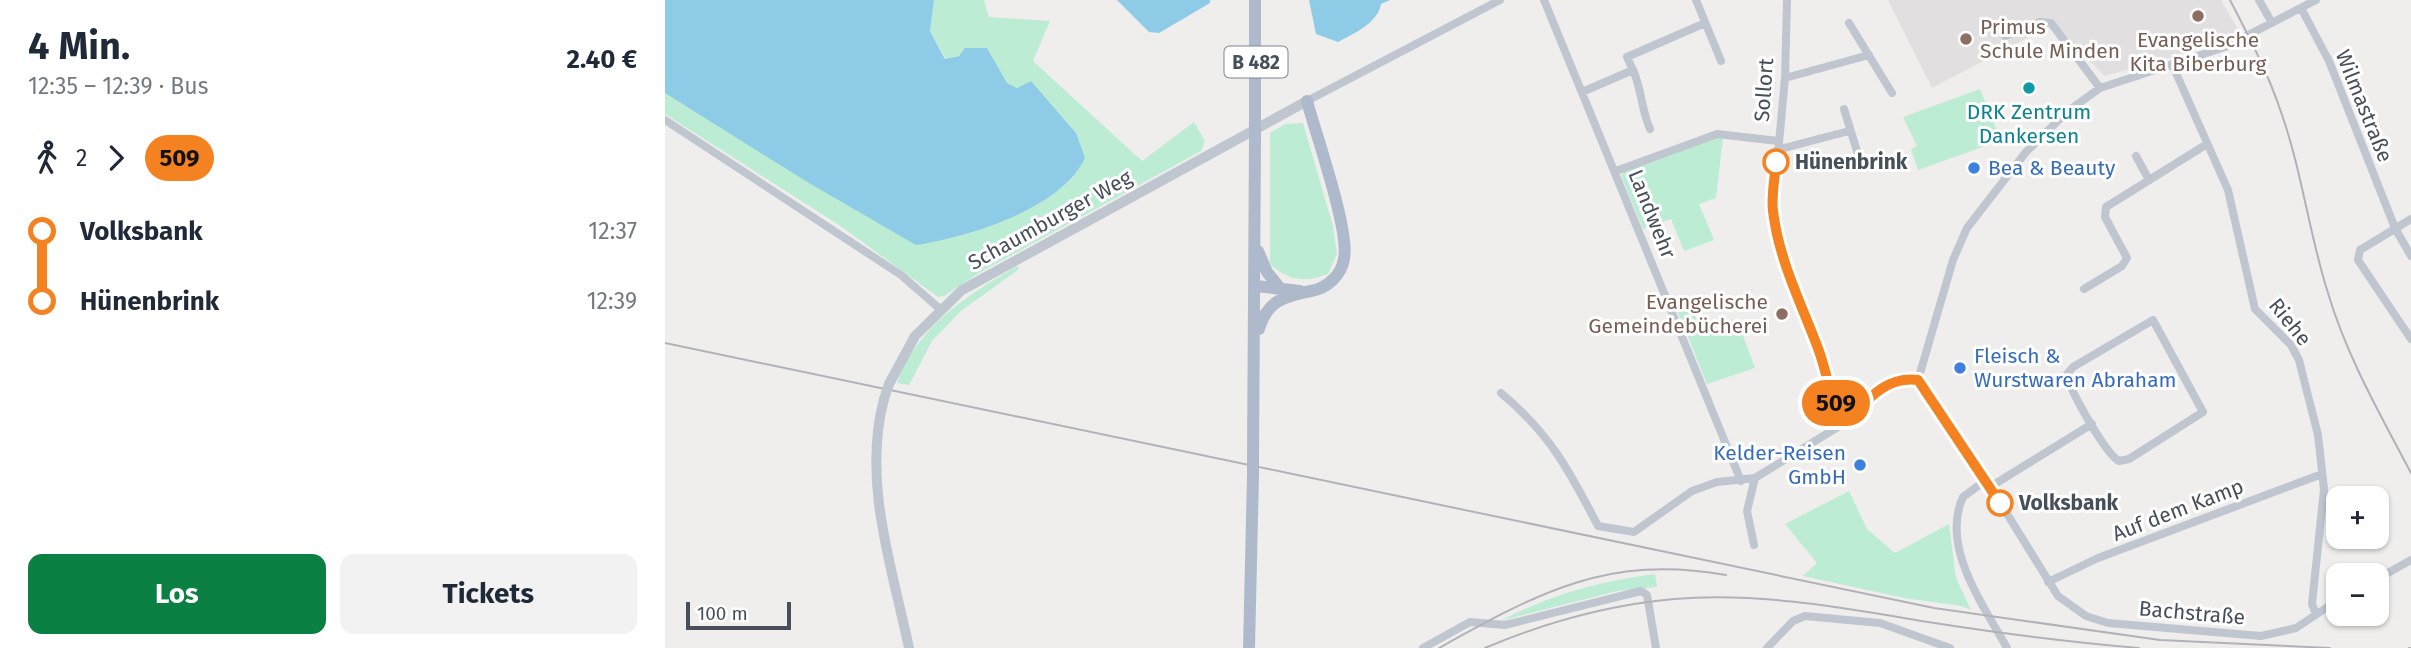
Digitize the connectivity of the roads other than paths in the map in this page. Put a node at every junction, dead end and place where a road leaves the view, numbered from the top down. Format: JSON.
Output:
{"nodes":[{"id":1,"x":1255,"y":0,"type":"edge"},
{"id":2,"x":1500,"y":0,"type":"edge"},
{"id":3,"x":1543,"y":0,"type":"edge"},
{"id":4,"x":1696,"y":0,"type":"edge"},
{"id":5,"x":1787,"y":0,"type":"edge"},
{"id":6,"x":2259,"y":0,"type":"edge"},
{"id":7,"x":2316,"y":0,"type":"edge"},
{"id":8,"x":2301,"y":8,"type":"junction"},
{"id":9,"x":1705,"y":23,"type":"junction"},
{"id":10,"x":1849,"y":23,"type":"dead end"},
{"id":11,"x":2272,"y":23,"type":"junction"},
{"id":12,"x":2005,"y":36,"type":"dead end"},
{"id":13,"x":1869,"y":55,"type":"junction"},
{"id":14,"x":1721,"y":61,"type":"dead end"},
{"id":15,"x":2172,"y":64,"type":"junction"},
{"id":16,"x":1633,"y":70,"type":"junction"},
{"id":17,"x":1785,"y":78,"type":"junction"},
{"id":18,"x":2100,"y":88,"type":"junction"},
{"id":19,"x":1582,"y":92,"type":"junction"},
{"id":20,"x":1892,"y":93,"type":"dead end"},
{"id":21,"x":1307,"y":101,"type":"junction"},
{"id":22,"x":1844,"y":109,"type":"dead end"},
{"id":23,"x":665,"y":120,"type":"edge"},
{"id":24,"x":1650,"y":129,"type":"dead end"},
{"id":25,"x":1849,"y":131,"type":"junction"},
{"id":26,"x":2207,"y":144,"type":"junction"},
{"id":27,"x":1778,"y":145,"type":"junction"},
{"id":28,"x":2136,"y":156,"type":"dead end"},
{"id":29,"x":1861,"y":164,"type":"dead end"},
{"id":30,"x":1616,"y":172,"type":"junction"},
{"id":31,"x":2148,"y":178,"type":"junction"},
{"id":32,"x":2411,"y":219,"type":"edge"},
{"id":33,"x":2395,"y":228,"type":"junction"},
{"id":34,"x":1255,"y":247,"type":"junction"},
{"id":35,"x":2411,"y":256,"type":"edge"},
{"id":36,"x":2084,"y":289,"type":"dead end"},
{"id":37,"x":1256,"y":291,"type":"junction"},
{"id":38,"x":1282,"y":291,"type":"junction"},
{"id":39,"x":940,"y":309,"type":"junction"},
{"id":40,"x":2411,"y":339,"type":"edge"},
{"id":41,"x":1256,"y":340,"type":"junction"},
{"id":42,"x":1918,"y":380,"type":"junction"},
{"id":43,"x":1501,"y":393,"type":"dead end"},
{"id":44,"x":1850,"y":418,"type":"junction"},
{"id":45,"x":2092,"y":424,"type":"junction"},
{"id":46,"x":2322,"y":474,"type":"junction"},
{"id":47,"x":1755,"y":478,"type":"junction"},
{"id":48,"x":1741,"y":481,"type":"junction"},
{"id":49,"x":1988,"y":483,"type":"junction"},
{"id":50,"x":1753,"y":545,"type":"dead end"},
{"id":51,"x":2411,"y":560,"type":"edge"},
{"id":52,"x":2389,"y":572,"type":"edge"},
{"id":53,"x":2048,"y":582,"type":"junction"},
{"id":54,"x":2326,"y":608,"type":"edge"},
{"id":55,"x":2316,"y":614,"type":"junction"},
{"id":56,"x":1655,"y":646,"type":"edge"},
{"id":57,"x":909,"y":648,"type":"edge"},
{"id":58,"x":1249,"y":648,"type":"edge"},
{"id":59,"x":1423,"y":648,"type":"edge"},
{"id":60,"x":1767,"y":648,"type":"edge"},
{"id":61,"x":1950,"y":648,"type":"edge"},
{"id":62,"x":2007,"y":648,"type":"edge"}],
"edges":[{"from":1,"to":34,"type":"main road","number":"B 482","bridge":true},
{"from":2,"to":21,"type":"street","name":"Schaumburger Weg"},
{"from":3,"to":19,"type":"street","name":"Landwehr"},
{"from":4,"to":9,"type":"street"},
{"from":5,"to":17,"type":"street","name":"Sollort"},
{"from":6,"to":11,"type":"street"},
{"from":7,"to":8,"type":"street"},
{"from":8,"to":11,"type":"street"},
{"from":8,"to":33,"type":"street","name":"Wilmastraße"},
{"from":9,"to":14,"type":"street"},
{"from":9,"to":16,"type":"street"},
{"from":10,"to":13,"type":"street"},
{"from":11,"to":15,"type":"street"},
{"from":12,"to":18,"type":"street"},
{"from":13,"to":17,"type":"street"},
{"from":13,"to":20,"type":"street"},
{"from":15,"to":18,"type":"street"},
{"from":15,"to":26,"type":"street","name":"Riehe"},
{"from":16,"to":19,"type":"street"},
{"from":16,"to":24,"type":"street"},
{"from":17,"to":27,"type":"street","name":"Sollort"},
{"from":18,"to":42,"type":"street"},
{"from":19,"to":30,"type":"street","name":"Landwehr"},
{"from":21,"to":38,"type":"main road"},
{"from":21,"to":39,"type":"street","name":"Schaumburger Weg"},
{"from":22,"to":25,"type":"street"},
{"from":23,"to":39,"type":"street"},
{"from":25,"to":27,"type":"street"},
{"from":25,"to":29,"type":"street"},
{"from":26,"to":31,"type":"street"},
{"from":26,"to":46,"type":"street","name":"Riehe"},
{"from":27,"to":30,"type":"street"},
{"from":27,"to":44,"type":"street","name":"Sollort"},
{"from":28,"to":31,"type":"street"},
{"from":30,"to":48,"type":"street","name":"Landwehr"},
{"from":31,"to":36,"type":"street"},
{"from":32,"to":33,"type":"street"},
{"from":33,"to":35,"type":"street","name":"Wilmastraße"},
{"from":33,"to":40,"type":"street"},
{"from":34,"to":37,"type":"main road","number":"B 482"},
{"from":34,"to":38,"type":"main road"},
{"from":37,"to":38,"type":"main road"},
{"from":37,"to":41,"type":"main road","number":"B 482"},
{"from":38,"to":41,"type":"main road"},
{"from":39,"to":57,"type":"street","name":"Schaumburger Weg","bridge":true},
{"from":41,"to":58,"type":"main road","number":"B 482","bridge":true},
{"from":42,"to":44,"type":"street"},
{"from":42,"to":49,"type":"street","name":"Bachstraße"},
{"from":43,"to":48,"type":"street"},
{"from":44,"to":47,"type":"street"},
{"from":45,"to":45,"type":"street"},
{"from":45,"to":49,"type":"street"},
{"from":46,"to":53,"type":"street","name":"Auf dem Kamp"},
{"from":46,"to":55,"type":"street","name":"Riehe"},
{"from":47,"to":48,"type":"street"},
{"from":47,"to":50,"type":"street"},
{"from":49,"to":53,"type":"street","name":"Bachstraße"},
{"from":49,"to":62,"type":"street"},
{"from":51,"to":52,"type":"street"},
{"from":53,"to":55,"type":"street","name":"Bachstraße"},
{"from":54,"to":55,"type":"street","name":"Bachstraße"},
{"from":56,"to":59,"type":"street"},
{"from":60,"to":61,"type":"street"}]}
